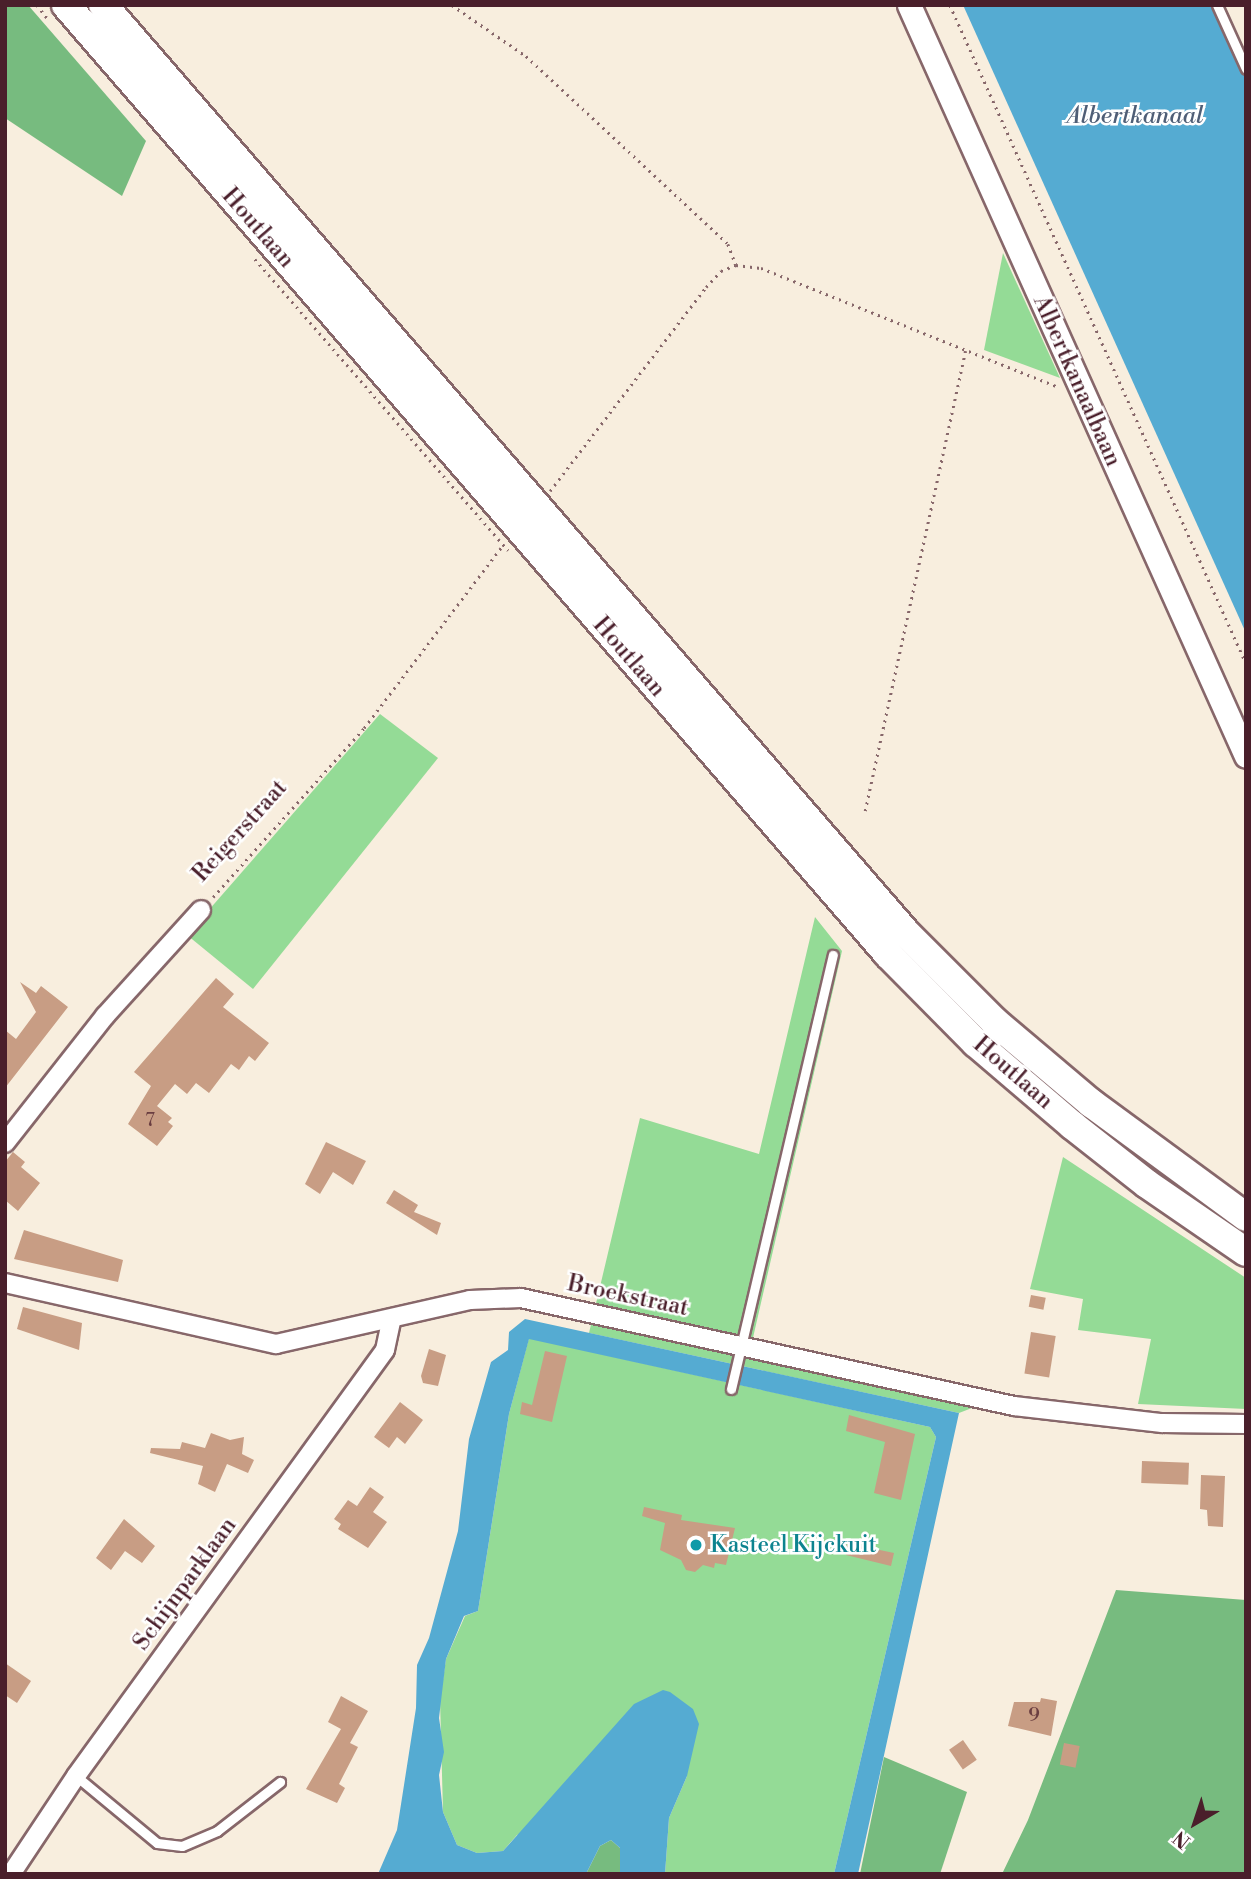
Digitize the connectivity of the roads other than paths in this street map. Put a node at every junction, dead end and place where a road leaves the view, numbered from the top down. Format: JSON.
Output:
{"nodes":[{"id":1,"x":66,"y":5,"type":"edge"},
{"id":2,"x":103,"y":5,"type":"edge"},
{"id":3,"x":909,"y":5,"type":"edge"},
{"id":4,"x":1217,"y":5,"type":"edge"},
{"id":5,"x":1246,"y":69,"type":"edge"},
{"id":6,"x":1246,"y":756,"type":"edge"},
{"id":7,"x":201,"y":910,"type":"road end"},
{"id":8,"x":833,"y":955,"type":"dead end"},
{"id":9,"x":5,"y":1143,"type":"edge"},
{"id":10,"x":1246,"y":1217,"type":"edge"},
{"id":11,"x":1246,"y":1252,"type":"edge"},
{"id":12,"x":5,"y":1283,"type":"edge"},
{"id":13,"x":391,"y":1321,"type":"junction"},
{"id":14,"x":738,"y":1353,"type":"junction"},
{"id":15,"x":731,"y":1389,"type":"dead end"},
{"id":16,"x":1246,"y":1424,"type":"edge"},
{"id":17,"x":76,"y":1776,"type":"junction"},
{"id":18,"x":280,"y":1782,"type":"dead end"},
{"id":19,"x":11,"y":1874,"type":"edge"}],
"edges":[{"from":1,"to":11,"type":"main road","name":"Houtlaan"},
{"from":2,"to":10,"type":"main road","name":"Houtlaan"},
{"from":3,"to":6,"type":"street","name":"Albertkanaalbaan"},
{"from":4,"to":5,"type":"lane"},
{"from":7,"to":9,"type":"street","name":"Reigerstraat"},
{"from":8,"to":14,"type":"lane"},
{"from":12,"to":13,"type":"street","name":"Broekstraat"},
{"from":13,"to":14,"type":"street","name":"Broekstraat"},
{"from":13,"to":17,"type":"street","name":"Schijnparklaan"},
{"from":14,"to":15,"type":"lane"},
{"from":14,"to":16,"type":"street","name":"Broekstraat"},
{"from":17,"to":18,"type":"lane"},
{"from":17,"to":19,"type":"street","name":"Schijnparklaan"}]}
